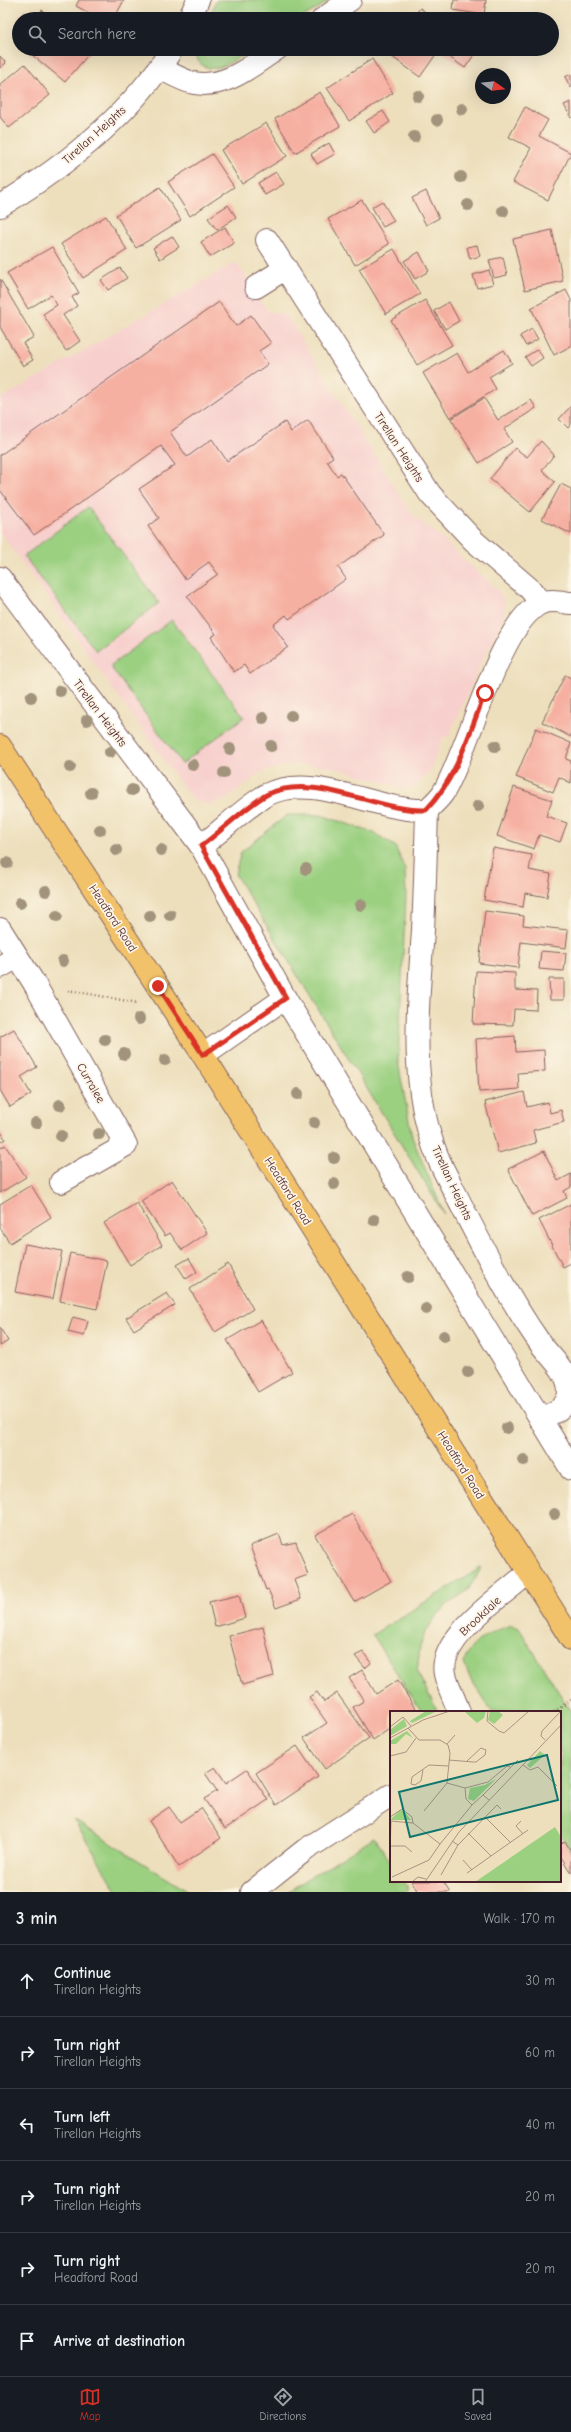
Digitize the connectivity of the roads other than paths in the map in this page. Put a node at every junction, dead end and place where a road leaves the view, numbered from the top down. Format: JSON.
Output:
{"nodes":[{"id":1,"x":198,"y":0,"type":"edge"},
{"id":2,"x":350,"y":0,"type":"edge"},
{"id":3,"x":192,"y":12,"type":"edge"},
{"id":4,"x":332,"y":12,"type":"edge"},
{"id":5,"x":168,"y":56,"type":"edge"},
{"id":6,"x":266,"y":56,"type":"edge"},
{"id":7,"x":160,"y":68,"type":"junction"},
{"id":8,"x":0,"y":206,"type":"edge"},
{"id":9,"x":267,"y":240,"type":"dead end"},
{"id":10,"x":286,"y":268,"type":"junction"},
{"id":11,"x":256,"y":287,"type":"dead end"},
{"id":12,"x":0,"y":578,"type":"edge"},
{"id":13,"x":541,"y":603,"type":"junction"},
{"id":14,"x":571,"y":603,"type":"edge"},
{"id":15,"x":0,"y":746,"type":"edge"},
{"id":16,"x":426,"y":810,"type":"junction"},
{"id":17,"x":201,"y":846,"type":"junction"},
{"id":18,"x":0,"y":929,"type":"edge"},
{"id":19,"x":8,"y":962,"type":"edge"},
{"id":20,"x":286,"y":998,"type":"junction"},
{"id":21,"x":203,"y":1055,"type":"junction"},
{"id":22,"x":61,"y":1182,"type":"dead end"},
{"id":23,"x":541,"y":1419,"type":"junction"},
{"id":24,"x":571,"y":1469,"type":"edge"},
{"id":25,"x":528,"y":1573,"type":"junction"},
{"id":26,"x":571,"y":1639,"type":"edge"},
{"id":27,"x":459,"y":1711,"type":"edge"},
{"id":28,"x":390,"y":1796,"type":"edge"},
{"id":29,"x":252,"y":1892,"type":"edge"}],
"edges":[{"from":1,"to":3,"type":"street"},
{"from":2,"to":4,"type":"street"},
{"from":5,"to":7,"type":"street","name":"Tirellan Heights"},
{"from":6,"to":7,"type":"street"},
{"from":7,"to":8,"type":"street","name":"Tirellan Heights"},
{"from":9,"to":10,"type":"street","name":"Tirellan Heights"},
{"from":10,"to":11,"type":"street"},
{"from":10,"to":13,"type":"street","name":"Tirellan Heights"},
{"from":12,"to":17,"type":"street","name":"Tirellan Heights"},
{"from":13,"to":14,"type":"street"},
{"from":13,"to":16,"type":"street"},
{"from":15,"to":21,"type":"main road","name":"Headford Road"},
{"from":16,"to":17,"type":"street"},
{"from":16,"to":23,"type":"street","name":"Tirellan Heights"},
{"from":17,"to":20,"type":"street","name":"Tirellan Heights"},
{"from":18,"to":19,"type":"street","name":"Curralee"},
{"from":19,"to":22,"type":"street","name":"Curralee"},
{"from":20,"to":21,"type":"street"},
{"from":20,"to":23,"type":"street","name":"Tirellan Heights"},
{"from":21,"to":25,"type":"main road","name":"Headford Road"},
{"from":23,"to":24,"type":"street","name":"Tirellan Heights"},
{"from":25,"to":26,"type":"main road","name":"Headford Road"},
{"from":25,"to":27,"type":"street","name":"Brookdale"},
{"from":28,"to":29,"type":"street"}]}
